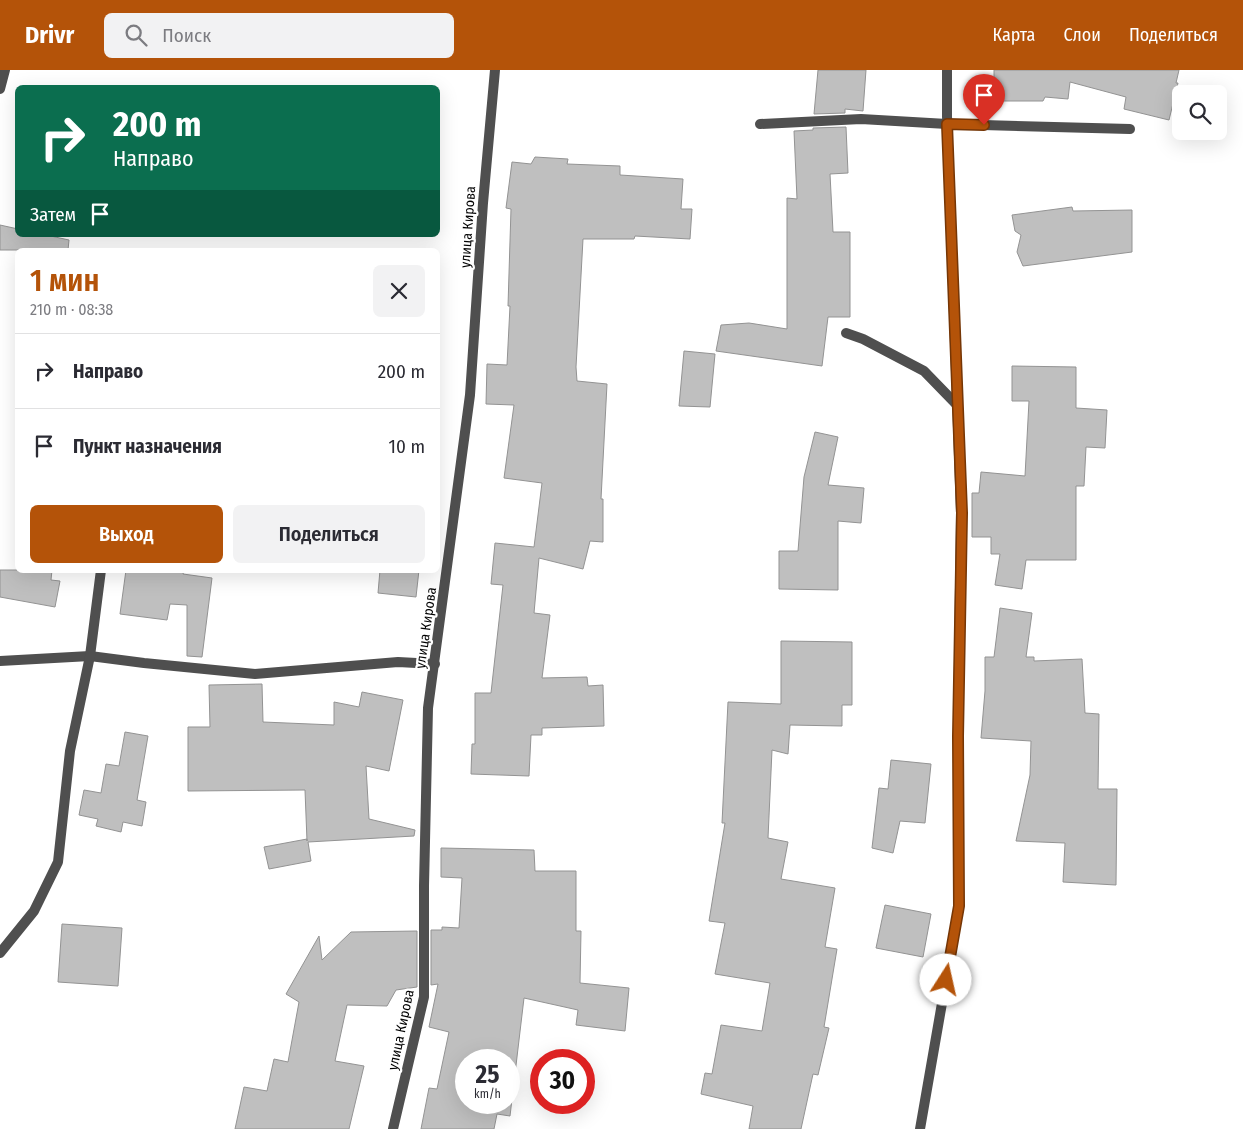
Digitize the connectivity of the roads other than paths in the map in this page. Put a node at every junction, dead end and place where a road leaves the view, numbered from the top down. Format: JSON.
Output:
{"nodes":[{"id":1,"x":5,"y":70,"type":"edge"},
{"id":2,"x":494,"y":70,"type":"edge"},
{"id":3,"x":947,"y":70,"type":"edge"},
{"id":4,"x":0,"y":89,"type":"edge"},
{"id":5,"x":760,"y":124,"type":"dead end"},
{"id":6,"x":947,"y":124,"type":"junction"},
{"id":7,"x":1130,"y":129,"type":"dead end"},
{"id":8,"x":846,"y":333,"type":"dead end"},
{"id":9,"x":957,"y":405,"type":"junction"},
{"id":10,"x":101,"y":573,"type":"edge"},
{"id":11,"x":90,"y":656,"type":"junction"},
{"id":12,"x":0,"y":661,"type":"edge"},
{"id":13,"x":435,"y":664,"type":"junction"},
{"id":14,"x":0,"y":953,"type":"edge"},
{"id":15,"x":392,"y":1129,"type":"edge"},
{"id":16,"x":920,"y":1129,"type":"edge"}],
"edges":[{"from":1,"to":4,"type":"street"},
{"from":2,"to":13,"type":"street","name":"улица Кирова"},
{"from":3,"to":6,"type":"street"},
{"from":5,"to":6,"type":"street"},
{"from":6,"to":7,"type":"street"},
{"from":6,"to":9,"type":"street"},
{"from":8,"to":9,"type":"street"},
{"from":9,"to":16,"type":"street"},
{"from":10,"to":11,"type":"street"},
{"from":11,"to":12,"type":"street"},
{"from":11,"to":13,"type":"street"},
{"from":11,"to":14,"type":"street"},
{"from":13,"to":15,"type":"street","name":"улица Кирова"}]}
